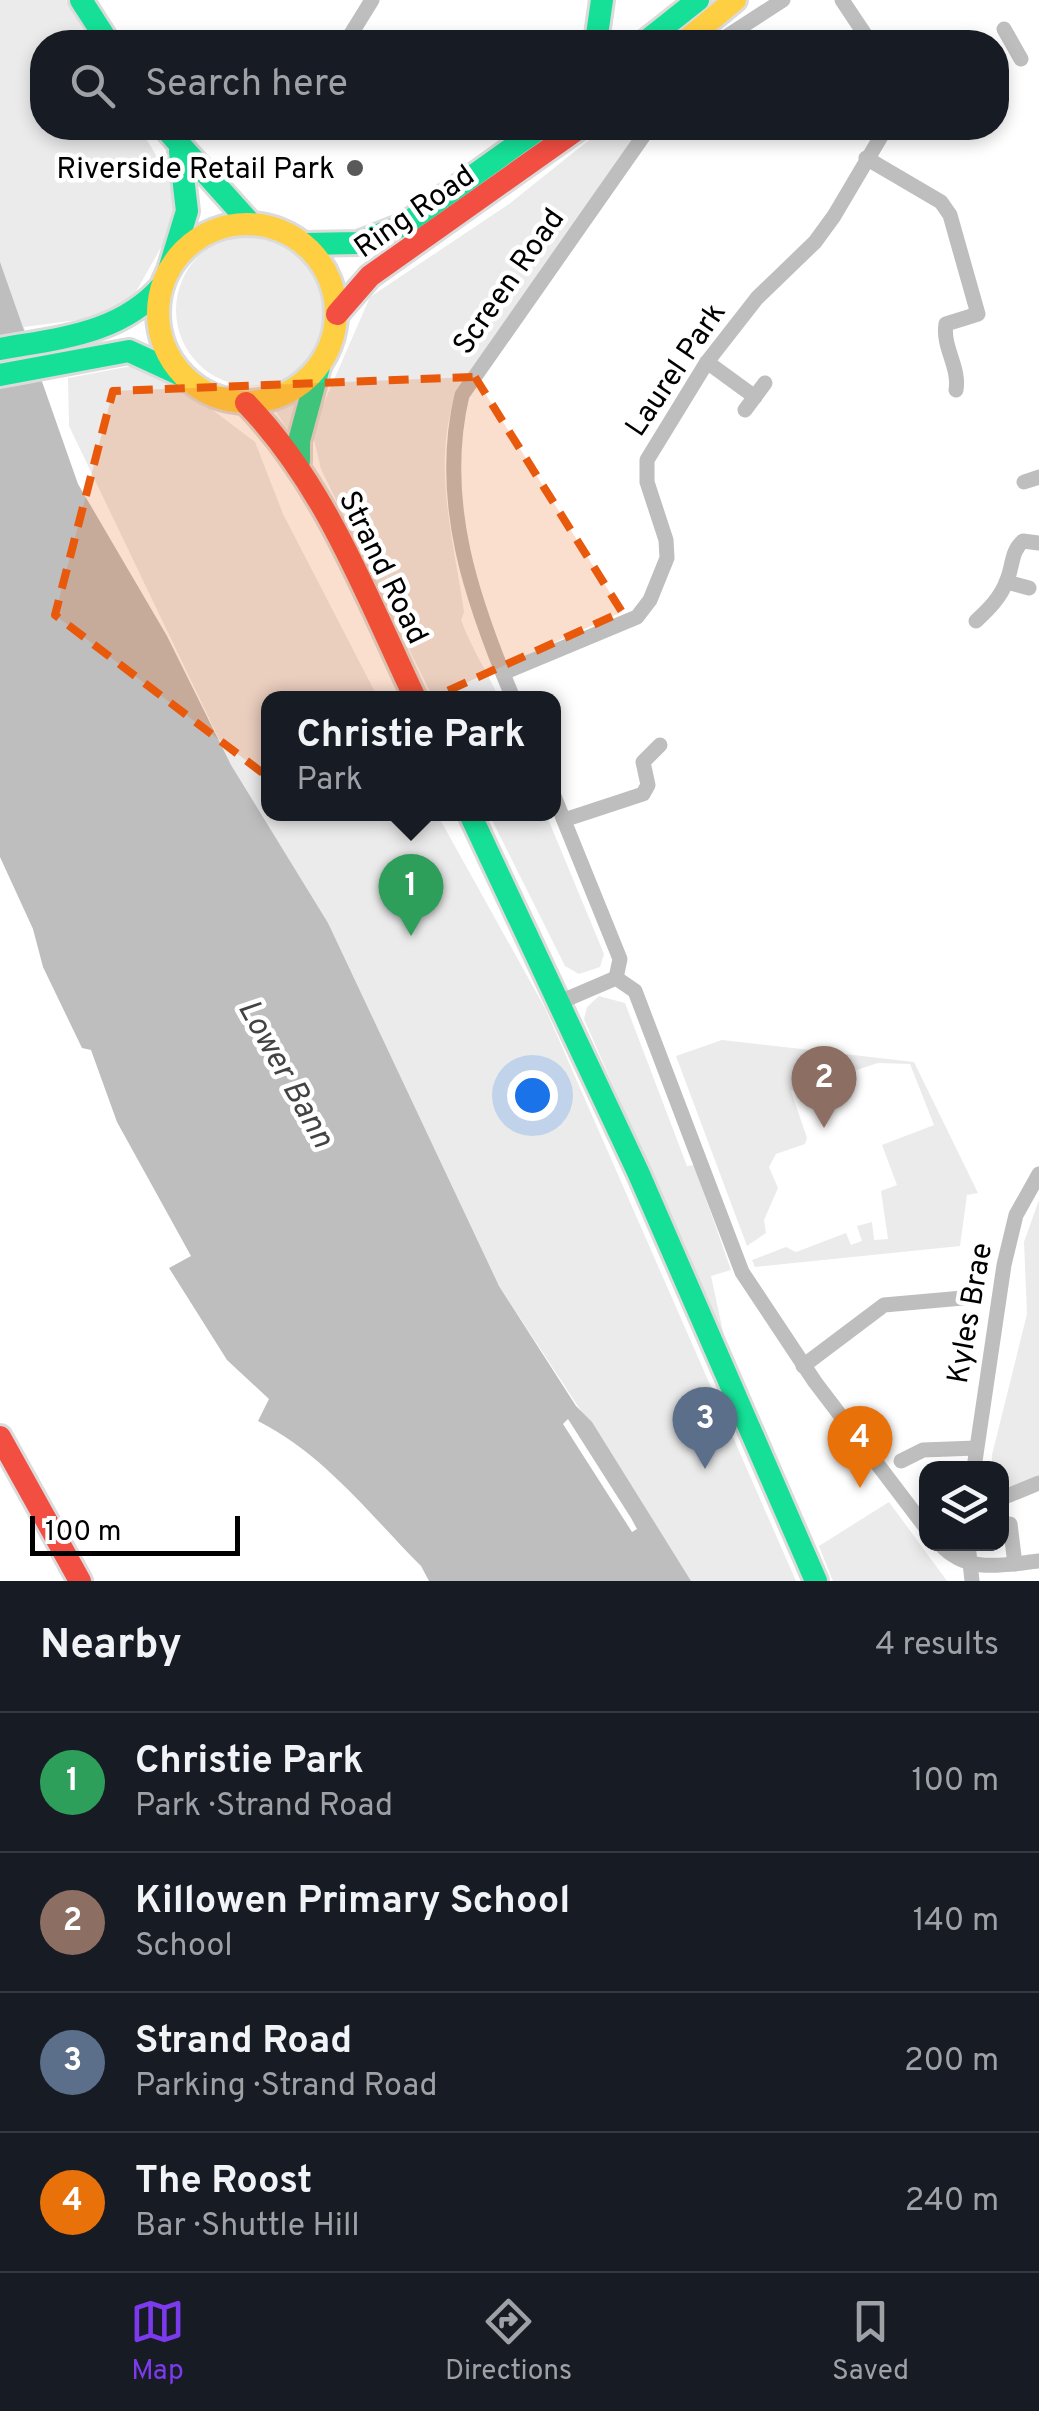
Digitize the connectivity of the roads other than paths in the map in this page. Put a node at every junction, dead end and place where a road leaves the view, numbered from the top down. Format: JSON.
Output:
{"nodes":[{"id":1,"x":81,"y":0,"type":"edge"},
{"id":2,"x":372,"y":0,"type":"edge"},
{"id":3,"x":602,"y":0,"type":"edge"},
{"id":4,"x":698,"y":0,"type":"edge"},
{"id":5,"x":735,"y":0,"type":"edge"},
{"id":6,"x":783,"y":0,"type":"edge"},
{"id":7,"x":842,"y":0,"type":"edge"},
{"id":8,"x":100,"y":30,"type":"edge"},
{"id":9,"x":353,"y":30,"type":"edge"},
{"id":10,"x":598,"y":30,"type":"edge"},
{"id":11,"x":661,"y":30,"type":"edge"},
{"id":12,"x":699,"y":30,"type":"edge"},
{"id":13,"x":737,"y":30,"type":"edge"},
{"id":14,"x":862,"y":30,"type":"edge"},
{"id":15,"x":1009,"y":38,"type":"edge"},
{"id":16,"x":1021,"y":59,"type":"dead end"},
{"id":17,"x":173,"y":140,"type":"edge"},
{"id":18,"x":175,"y":140,"type":"edge"},
{"id":19,"x":507,"y":140,"type":"edge"},
{"id":20,"x":524,"y":140,"type":"edge"},
{"id":21,"x":562,"y":140,"type":"edge"},
{"id":22,"x":641,"y":140,"type":"edge"},
{"id":23,"x":878,"y":140,"type":"edge"},
{"id":24,"x":866,"y":158,"type":"junction"},
{"id":25,"x":458,"y":190,"type":"junction"},
{"id":26,"x":251,"y":224,"type":"junction"},
{"id":27,"x":304,"y":244,"type":"junction"},
{"id":28,"x":165,"y":278,"type":"junction"},
{"id":29,"x":337,"y":314,"type":"junction"},
{"id":30,"x":0,"y":349,"type":"edge"},
{"id":31,"x":708,"y":362,"type":"junction"},
{"id":32,"x":319,"y":367,"type":"junction"},
{"id":33,"x":0,"y":375,"type":"edge"},
{"id":34,"x":184,"y":376,"type":"junction"},
{"id":35,"x":765,"y":383,"type":"dead end"},
{"id":36,"x":956,"y":390,"type":"dead end"},
{"id":37,"x":246,"y":403,"type":"junction"},
{"id":38,"x":299,"y":461,"type":"junction"},
{"id":39,"x":1039,"y":542,"type":"edge"},
{"id":40,"x":1007,"y":582,"type":"junction"},
{"id":41,"x":1029,"y":588,"type":"dead end"},
{"id":42,"x":976,"y":620,"type":"dead end"},
{"id":43,"x":502,"y":673,"type":"junction"},
{"id":44,"x":411,"y":691,"type":"edge"},
{"id":45,"x":510,"y":691,"type":"edge"},
{"id":46,"x":660,"y":746,"type":"dead end"},
{"id":47,"x":561,"y":813,"type":"edge"},
{"id":48,"x":564,"y":820,"type":"junction"},
{"id":49,"x":473,"y":821,"type":"edge"},
{"id":50,"x":616,"y":978,"type":"junction"},
{"id":51,"x":560,"y":1002,"type":"junction"},
{"id":52,"x":1039,"y":1174,"type":"edge"},
{"id":53,"x":974,"y":1297,"type":"dead end"},
{"id":54,"x":803,"y":1366,"type":"junction"},
{"id":55,"x":0,"y":1436,"type":"edge"},
{"id":56,"x":976,"y":1448,"type":"junction"},
{"id":57,"x":901,"y":1461,"type":"dead end"},
{"id":58,"x":975,"y":1461,"type":"edge"},
{"id":59,"x":1039,"y":1482,"type":"edge"},
{"id":60,"x":1009,"y":1495,"type":"edge"},
{"id":61,"x":919,"y":1519,"type":"edge"},
{"id":62,"x":1010,"y":1524,"type":"dead end"},
{"id":63,"x":946,"y":1551,"type":"edge"},
{"id":64,"x":1039,"y":1562,"type":"edge"},
{"id":65,"x":1014,"y":1564,"type":"junction"},
{"id":66,"x":970,"y":1573,"type":"edge"},
{"id":67,"x":80,"y":1581,"type":"edge"},
{"id":68,"x":816,"y":1581,"type":"edge"}],
"edges":[{"from":1,"to":8,"type":"main road"},
{"from":2,"to":9,"type":"street"},
{"from":3,"to":10,"type":"main road"},
{"from":4,"to":11,"type":"main road"},
{"from":5,"to":12,"type":"main road"},
{"from":6,"to":13,"type":"street"},
{"from":7,"to":14,"type":"street"},
{"from":15,"to":16,"type":"street"},
{"from":17,"to":28,"type":"main road"},
{"from":18,"to":26,"type":"main road"},
{"from":19,"to":25,"type":"main road"},
{"from":20,"to":25,"type":"main road","name":"Ring Road"},
{"from":21,"to":29,"type":"main road","name":"Ring Road"},
{"from":22,"to":43,"type":"street","name":"Screen Road"},
{"from":23,"to":24,"type":"street","name":"Laurel Park"},
{"from":24,"to":31,"type":"street","name":"Laurel Park"},
{"from":24,"to":36,"type":"street"},
{"from":25,"to":27,"type":"main road","name":"Ring Road"},
{"from":26,"to":27,"type":"main road"},
{"from":26,"to":28,"type":"main road"},
{"from":27,"to":29,"type":"main road"},
{"from":28,"to":30,"type":"main road"},
{"from":28,"to":34,"type":"main road"},
{"from":29,"to":32,"type":"main road"},
{"from":31,"to":35,"type":"street"},
{"from":31,"to":43,"type":"street","name":"Laurel Park"},
{"from":32,"to":37,"type":"main road"},
{"from":32,"to":38,"type":"main road"},
{"from":33,"to":34,"type":"main road"},
{"from":34,"to":37,"type":"main road"},
{"from":37,"to":38,"type":"main road","name":"Strand Road"},
{"from":38,"to":44,"type":"main road","name":"Strand Road"},
{"from":39,"to":40,"type":"street"},
{"from":40,"to":41,"type":"street"},
{"from":40,"to":42,"type":"street"},
{"from":43,"to":45,"type":"street"},
{"from":46,"to":48,"type":"street"},
{"from":47,"to":48,"type":"street"},
{"from":48,"to":50,"type":"street"},
{"from":49,"to":51,"type":"main road"},
{"from":50,"to":51,"type":"street"},
{"from":50,"to":54,"type":"street"},
{"from":51,"to":68,"type":"main road"},
{"from":52,"to":56,"type":"street","name":"Kyles Brae"},
{"from":53,"to":54,"type":"street"},
{"from":54,"to":61,"type":"street"},
{"from":55,"to":67,"type":"main road"},
{"from":56,"to":57,"type":"street"},
{"from":56,"to":58,"type":"street","name":"Kyles Brae"},
{"from":59,"to":60,"type":"street"},
{"from":62,"to":65,"type":"street"},
{"from":63,"to":66,"type":"street"},
{"from":64,"to":65,"type":"street"},
{"from":65,"to":66,"type":"street"}]}
